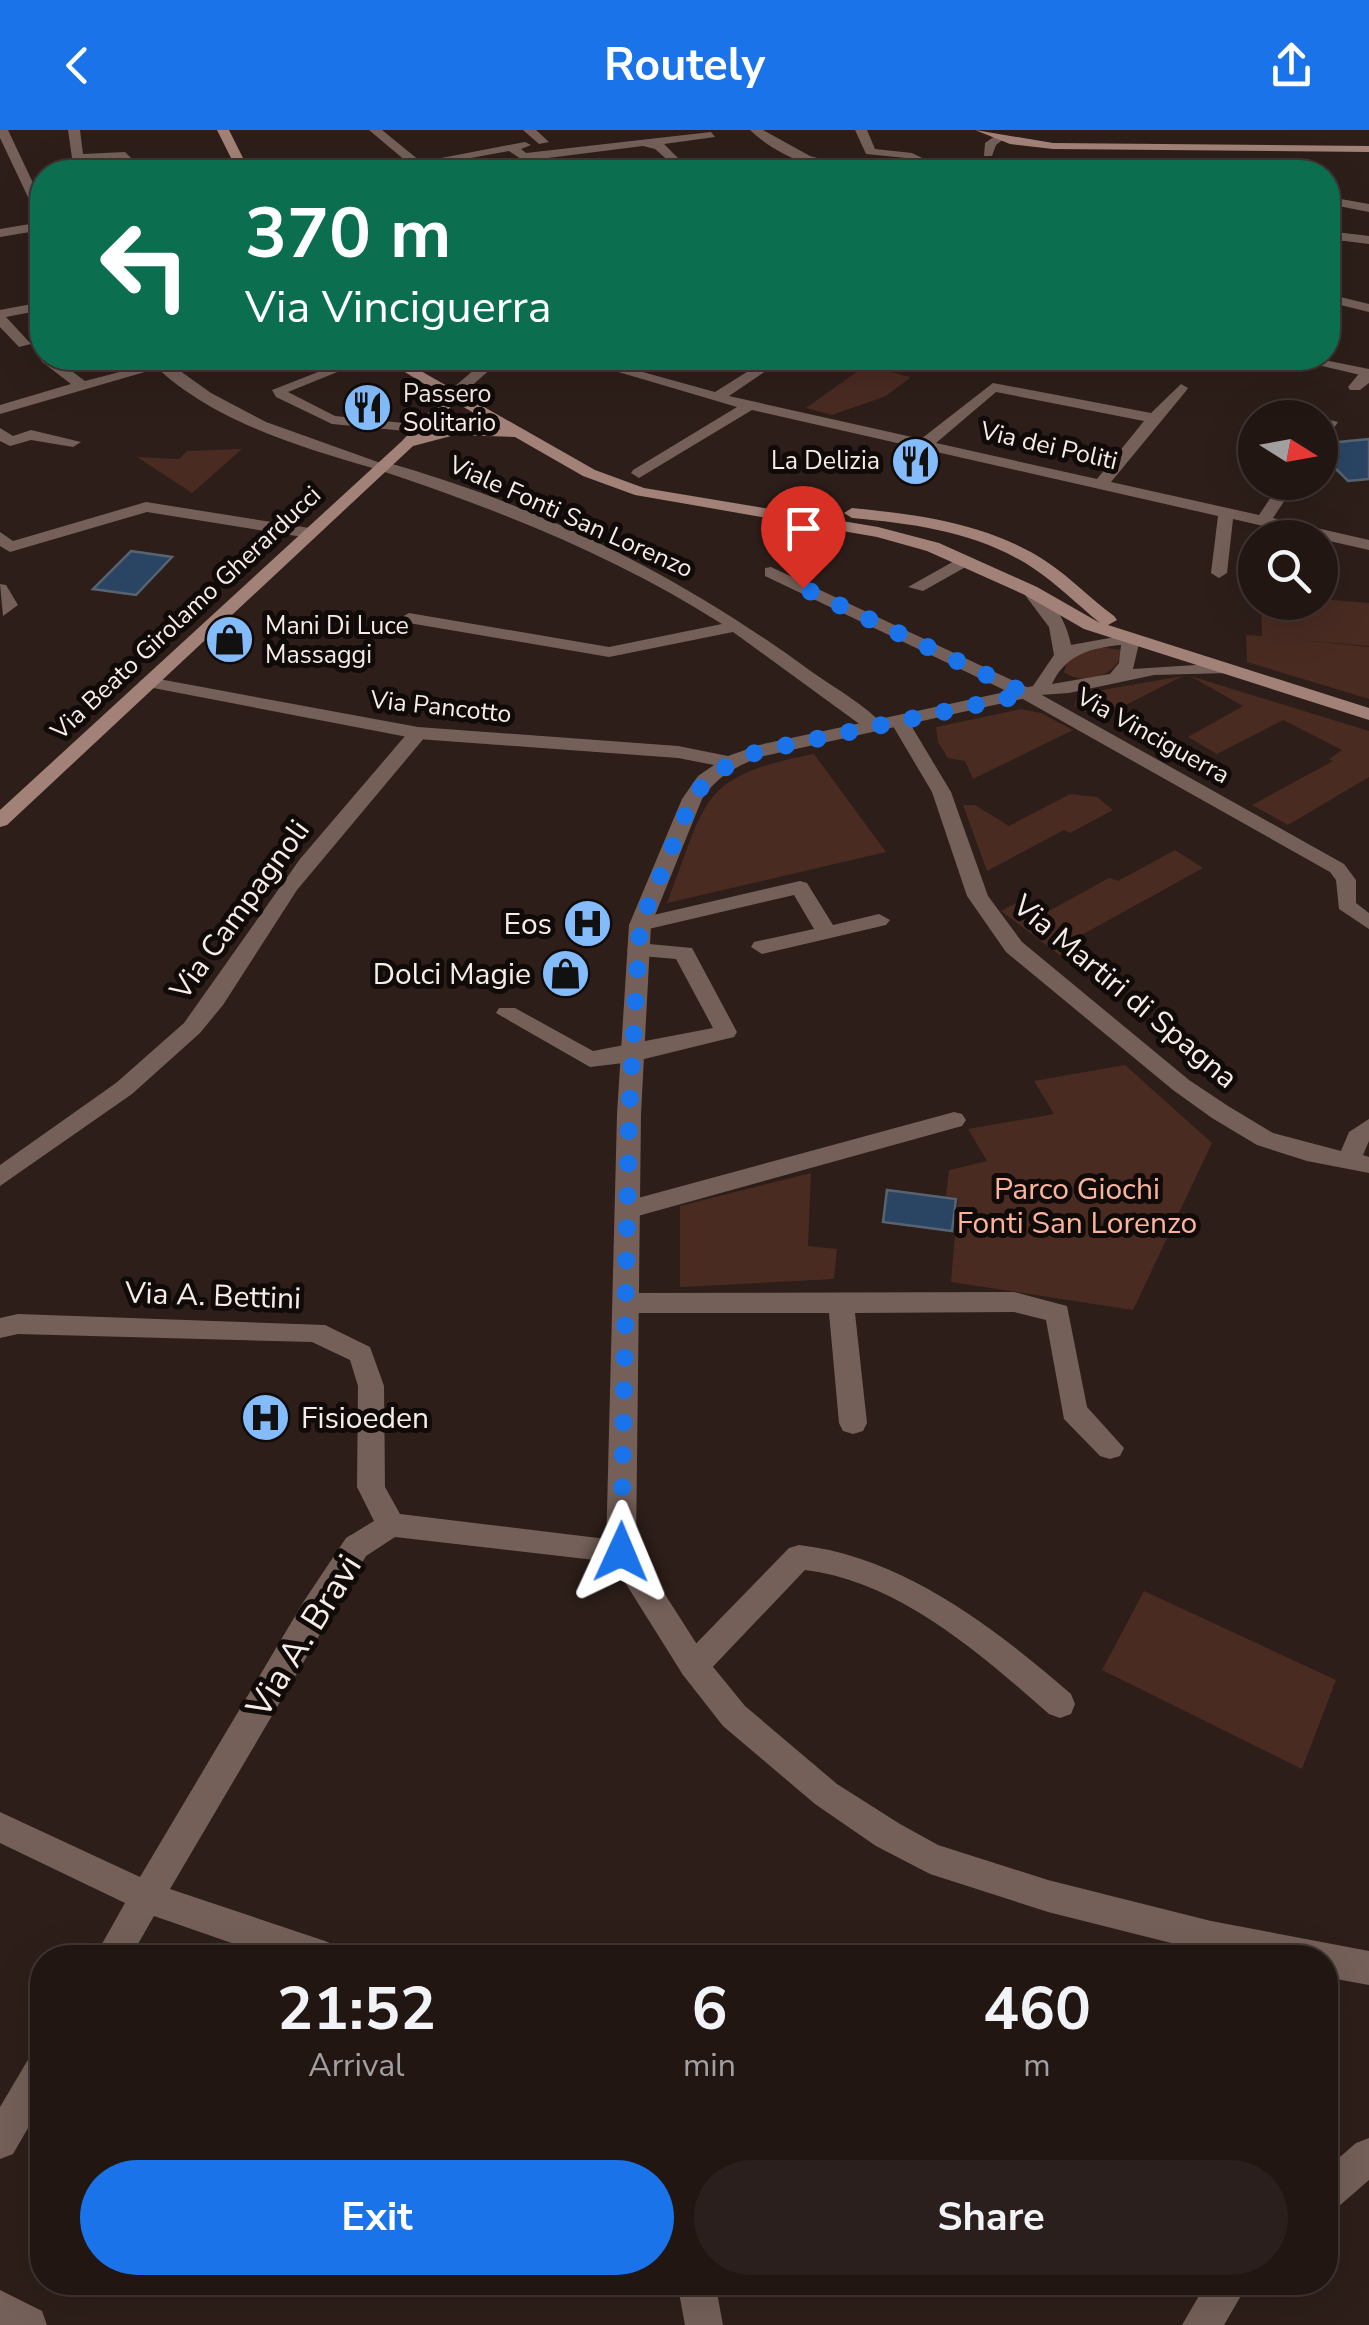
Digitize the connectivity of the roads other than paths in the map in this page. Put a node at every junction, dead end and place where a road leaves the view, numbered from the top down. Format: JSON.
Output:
{"nodes":[{"id":1,"x":2,"y":130,"type":"edge"},
{"id":2,"x":74,"y":130,"type":"edge"},
{"id":3,"x":223,"y":130,"type":"edge"},
{"id":4,"x":375,"y":130,"type":"edge"},
{"id":5,"x":529,"y":130,"type":"edge"},
{"id":6,"x":756,"y":130,"type":"edge"},
{"id":7,"x":861,"y":130,"type":"edge"},
{"id":8,"x":981,"y":130,"type":"edge"},
{"id":9,"x":711,"y":132,"type":"edge"},
{"id":10,"x":592,"y":134,"type":"dead end"},
{"id":11,"x":999,"y":138,"type":"junction"},
{"id":12,"x":543,"y":142,"type":"junction"},
{"id":13,"x":647,"y":144,"type":"junction"},
{"id":14,"x":498,"y":146,"type":"junction"},
{"id":15,"x":1369,"y":148,"type":"edge"},
{"id":16,"x":79,"y":158,"type":"joint"},
{"id":17,"x":127,"y":160,"type":"edge"},
{"id":18,"x":238,"y":160,"type":"edge"},
{"id":19,"x":411,"y":160,"type":"edge"},
{"id":20,"x":434,"y":160,"type":"edge"},
{"id":21,"x":674,"y":160,"type":"edge"},
{"id":22,"x":708,"y":160,"type":"edge"},
{"id":23,"x":808,"y":160,"type":"edge"},
{"id":24,"x":919,"y":160,"type":"edge"},
{"id":25,"x":991,"y":160,"type":"edge"},
{"id":26,"x":30,"y":189,"type":"edge"},
{"id":27,"x":1340,"y":195,"type":"edge"},
{"id":28,"x":1369,"y":195,"type":"edge"},
{"id":29,"x":1340,"y":203,"type":"edge"},
{"id":30,"x":1369,"y":208,"type":"edge"},
{"id":31,"x":30,"y":228,"type":"edge"},
{"id":32,"x":0,"y":234,"type":"edge"},
{"id":33,"x":1340,"y":236,"type":"edge"},
{"id":34,"x":1369,"y":240,"type":"edge"},
{"id":35,"x":1340,"y":301,"type":"edge"},
{"id":36,"x":1369,"y":308,"type":"edge"},
{"id":37,"x":30,"y":309,"type":"edge"},
{"id":38,"x":0,"y":316,"type":"edge"},
{"id":39,"x":24,"y":344,"type":"dead end"},
{"id":40,"x":62,"y":370,"type":"edge"},
{"id":41,"x":129,"y":370,"type":"edge"},
{"id":42,"x":170,"y":370,"type":"edge"},
{"id":43,"x":331,"y":370,"type":"edge"},
{"id":44,"x":410,"y":370,"type":"edge"},
{"id":45,"x":482,"y":370,"type":"edge"},
{"id":46,"x":620,"y":370,"type":"edge"},
{"id":47,"x":760,"y":370,"type":"edge"},
{"id":48,"x":1337,"y":370,"type":"edge"},
{"id":49,"x":1365,"y":378,"type":"edge"},
{"id":50,"x":81,"y":385,"type":"junction"},
{"id":51,"x":1181,"y":388,"type":"dead end"},
{"id":52,"x":453,"y":395,"type":"junction"},
{"id":53,"x":717,"y":398,"type":"junction"},
{"id":54,"x":750,"y":405,"type":"junction"},
{"id":55,"x":0,"y":410,"type":"edge"},
{"id":56,"x":481,"y":412,"type":"junction"},
{"id":57,"x":1154,"y":418,"type":"junction"},
{"id":58,"x":444,"y":426,"type":"junction"},
{"id":59,"x":422,"y":430,"type":"junction"},
{"id":60,"x":0,"y":433,"type":"edge"},
{"id":61,"x":524,"y":436,"type":"junction"},
{"id":62,"x":73,"y":442,"type":"dead end"},
{"id":63,"x":407,"y":444,"type":"junction"},
{"id":64,"x":925,"y":444,"type":"junction"},
{"id":65,"x":380,"y":466,"type":"junction"},
{"id":66,"x":639,"y":473,"type":"dead end"},
{"id":67,"x":1102,"y":484,"type":"junction"},
{"id":68,"x":1277,"y":500,"type":"edge"},
{"id":69,"x":744,"y":509,"type":"junction"},
{"id":70,"x":1226,"y":512,"type":"junction"},
{"id":71,"x":1264,"y":520,"type":"joint"},
{"id":72,"x":309,"y":534,"type":"junction"},
{"id":73,"x":1338,"y":538,"type":"edge"},
{"id":74,"x":5,"y":542,"type":"edge"},
{"id":75,"x":1369,"y":545,"type":"edge"},
{"id":76,"x":965,"y":560,"type":"junction"},
{"id":77,"x":771,"y":572,"type":"dead end"},
{"id":78,"x":1219,"y":573,"type":"dead end"},
{"id":79,"x":917,"y":587,"type":"dead end"},
{"id":80,"x":0,"y":588,"type":"edge"},
{"id":81,"x":1031,"y":591,"type":"junction"},
{"id":82,"x":2,"y":611,"type":"dead end"},
{"id":83,"x":410,"y":618,"type":"dead end"},
{"id":84,"x":735,"y":626,"type":"junction"},
{"id":85,"x":1131,"y":639,"type":"junction"},
{"id":86,"x":1062,"y":654,"type":"junction"},
{"id":87,"x":1227,"y":668,"type":"junction"},
{"id":88,"x":1118,"y":676,"type":"junction"},
{"id":89,"x":148,"y":682,"type":"junction"},
{"id":90,"x":1034,"y":692,"type":"junction"},
{"id":91,"x":1369,"y":714,"type":"edge"},
{"id":92,"x":899,"y":722,"type":"junction"},
{"id":93,"x":876,"y":727,"type":"junction"},
{"id":94,"x":418,"y":733,"type":"junction"},
{"id":95,"x":730,"y":762,"type":"junction"},
{"id":96,"x":0,"y":821,"type":"edge"},
{"id":97,"x":879,"y":920,"type":"dead end"},
{"id":98,"x":1369,"y":923,"type":"edge"},
{"id":99,"x":827,"y":932,"type":"junction"},
{"id":100,"x":639,"y":938,"type":"junction"},
{"id":101,"x":762,"y":947,"type":"dead end"},
{"id":102,"x":506,"y":1013,"type":"dead end"},
{"id":103,"x":632,"y":1054,"type":"junction"},
{"id":104,"x":954,"y":1120,"type":"dead end"},
{"id":105,"x":1369,"y":1127,"type":"edge"},
{"id":106,"x":1359,"y":1164,"type":"edge"},
{"id":107,"x":0,"y":1177,"type":"edge"},
{"id":108,"x":627,"y":1210,"type":"junction"},
{"id":109,"x":841,"y":1302,"type":"junction"},
{"id":110,"x":626,"y":1303,"type":"junction"},
{"id":111,"x":0,"y":1328,"type":"edge"},
{"id":112,"x":853,"y":1424,"type":"dead end"},
{"id":113,"x":1110,"y":1448,"type":"dead end"},
{"id":114,"x":391,"y":1525,"type":"junction"},
{"id":115,"x":621,"y":1552,"type":"junction"},
{"id":116,"x":694,"y":1666,"type":"junction"},
{"id":117,"x":1060,"y":1704,"type":"dead end"},
{"id":118,"x":0,"y":1827,"type":"edge"},
{"id":119,"x":147,"y":1897,"type":"junction"},
{"id":120,"x":118,"y":1945,"type":"edge"},
{"id":121,"x":287,"y":1945,"type":"edge"},
{"id":122,"x":1251,"y":1945,"type":"edge"},
{"id":123,"x":1338,"y":1962,"type":"edge"},
{"id":124,"x":1369,"y":1968,"type":"edge"},
{"id":125,"x":30,"y":2090,"type":"edge"},
{"id":126,"x":0,"y":2141,"type":"edge"},
{"id":127,"x":1369,"y":2156,"type":"edge"},
{"id":128,"x":1338,"y":2183,"type":"edge"},
{"id":129,"x":698,"y":2295,"type":"edge"},
{"id":130,"x":1221,"y":2295,"type":"edge"},
{"id":131,"x":0,"y":2309,"type":"edge"},
{"id":132,"x":28,"y":2325,"type":"edge"},
{"id":133,"x":704,"y":2325,"type":"edge"},
{"id":134,"x":1201,"y":2325,"type":"edge"}],
"edges":[{"from":1,"to":26,"type":"street"},
{"from":2,"to":16,"type":"street"},
{"from":3,"to":18,"type":"main road"},
{"from":4,"to":19,"type":"street"},
{"from":5,"to":12,"type":"street"},
{"from":6,"to":23,"type":"street"},
{"from":7,"to":24,"type":"street"},
{"from":8,"to":11,"type":"main road"},
{"from":9,"to":13,"type":"street"},
{"from":9,"to":22,"type":"street"},
{"from":10,"to":12,"type":"street"},
{"from":11,"to":15,"type":"main road"},
{"from":11,"to":25,"type":"street"},
{"from":12,"to":14,"type":"street"},
{"from":13,"to":14,"type":"street"},
{"from":13,"to":21,"type":"street"},
{"from":14,"to":20,"type":"street"},
{"from":16,"to":17,"type":"street"},
{"from":27,"to":28,"type":"street"},
{"from":29,"to":30,"type":"street"},
{"from":31,"to":32,"type":"street"},
{"from":33,"to":34,"type":"street"},
{"from":35,"to":36,"type":"street"},
{"from":37,"to":38,"type":"street"},
{"from":38,"to":39,"type":"street"},
{"from":40,"to":50,"type":"street"},
{"from":41,"to":50,"type":"street"},
{"from":42,"to":65,"type":"street","name":"Viale Fonti San Lorenzo"},
{"from":43,"to":59,"type":"street"},
{"from":44,"to":52,"type":"main road"},
{"from":45,"to":52,"type":"street"},
{"from":46,"to":53,"type":"street","name":"Via dei Politi"},
{"from":47,"to":53,"type":"street"},
{"from":48,"to":49,"type":"street"},
{"from":50,"to":55,"type":"street"},
{"from":51,"to":57,"type":"street"},
{"from":52,"to":56,"type":"main road"},
{"from":52,"to":58,"type":"main road"},
{"from":53,"to":54,"type":"street","name":"Via dei Politi"},
{"from":54,"to":64,"type":"street","name":"Via dei Politi"},
{"from":54,"to":66,"type":"street"},
{"from":56,"to":58,"type":"main road"},
{"from":56,"to":58,"type":"main road"},
{"from":56,"to":61,"type":"main road"},
{"from":57,"to":64,"type":"street"},
{"from":57,"to":67,"type":"street"},
{"from":58,"to":59,"type":"street"},
{"from":58,"to":61,"type":"main road"},
{"from":58,"to":63,"type":"main road"},
{"from":59,"to":63,"type":"main road","name":"Via Beato Girolamo Gherarducci"},
{"from":60,"to":62,"type":"street"},
{"from":61,"to":69,"type":"main road"},
{"from":63,"to":65,"type":"main road","name":"Via Beato Girolamo Gherarducci"},
{"from":64,"to":67,"type":"street","name":"Via dei Politi"},
{"from":65,"to":72,"type":"main road","name":"Via Beato Girolamo Gherarducci"},
{"from":65,"to":84,"type":"street","name":"Viale Fonti San Lorenzo"},
{"from":67,"to":70,"type":"street","name":"Via dei Politi"},
{"from":68,"to":71,"type":"street"},
{"from":69,"to":76,"type":"main road"},
{"from":69,"to":85,"type":"main road"},
{"from":70,"to":71,"type":"street","name":"Via dei Politi"},
{"from":70,"to":78,"type":"street"},
{"from":72,"to":74,"type":"street"},
{"from":72,"to":89,"type":"main road","name":"Via Beato Girolamo Gherarducci"},
{"from":73,"to":75,"type":"street","name":"Via dei Politi"},
{"from":76,"to":79,"type":"street"},
{"from":76,"to":81,"type":"main road"},
{"from":77,"to":90,"type":"street","name":"Via Vinciguerra"},
{"from":80,"to":82,"type":"street"},
{"from":81,"to":85,"type":"main road"},
{"from":81,"to":86,"type":"street"},
{"from":83,"to":84,"type":"street"},
{"from":84,"to":93,"type":"street","name":"Viale Fonti San Lorenzo"},
{"from":85,"to":86,"type":"street"},
{"from":85,"to":87,"type":"main road"},
{"from":85,"to":88,"type":"street"},
{"from":86,"to":90,"type":"street"},
{"from":87,"to":88,"type":"street"},
{"from":87,"to":91,"type":"main road"},
{"from":88,"to":90,"type":"street"},
{"from":89,"to":94,"type":"street","name":"Via Pancotto"},
{"from":89,"to":96,"type":"main road","name":"Via Beato Girolamo Gherarducci"},
{"from":90,"to":92,"type":"street"},
{"from":90,"to":98,"type":"street","name":"Via Vinciguerra"},
{"from":92,"to":93,"type":"street"},
{"from":92,"to":106,"type":"street","name":"Via Martiri di Spagna"},
{"from":93,"to":95,"type":"street"},
{"from":94,"to":95,"type":"street","name":"Via Pancotto"},
{"from":94,"to":107,"type":"street","name":"Via Campagnoli"},
{"from":95,"to":100,"type":"street"},
{"from":97,"to":99,"type":"street"},
{"from":99,"to":100,"type":"street"},
{"from":99,"to":101,"type":"street"},
{"from":100,"to":103,"type":"street"},
{"from":100,"to":103,"type":"street"},
{"from":102,"to":103,"type":"street"},
{"from":103,"to":108,"type":"street"},
{"from":104,"to":108,"type":"street"},
{"from":105,"to":106,"type":"street"},
{"from":108,"to":110,"type":"street"},
{"from":109,"to":110,"type":"street"},
{"from":109,"to":112,"type":"street"},
{"from":109,"to":113,"type":"street"},
{"from":110,"to":115,"type":"street"},
{"from":111,"to":114,"type":"street","name":"Via A. Bettini"},
{"from":114,"to":115,"type":"street"},
{"from":114,"to":119,"type":"street","name":"Via A. Bravi"},
{"from":115,"to":116,"type":"street"},
{"from":116,"to":117,"type":"street"},
{"from":116,"to":122,"type":"street"},
{"from":118,"to":119,"type":"street"},
{"from":119,"to":120,"type":"street","name":"Via A. Bravi"},
{"from":119,"to":121,"type":"street"},
{"from":123,"to":124,"type":"street"},
{"from":125,"to":126,"type":"street"},
{"from":127,"to":128,"type":"street"},
{"from":129,"to":133,"type":"street"},
{"from":130,"to":134,"type":"street"},
{"from":131,"to":132,"type":"street"}]}
